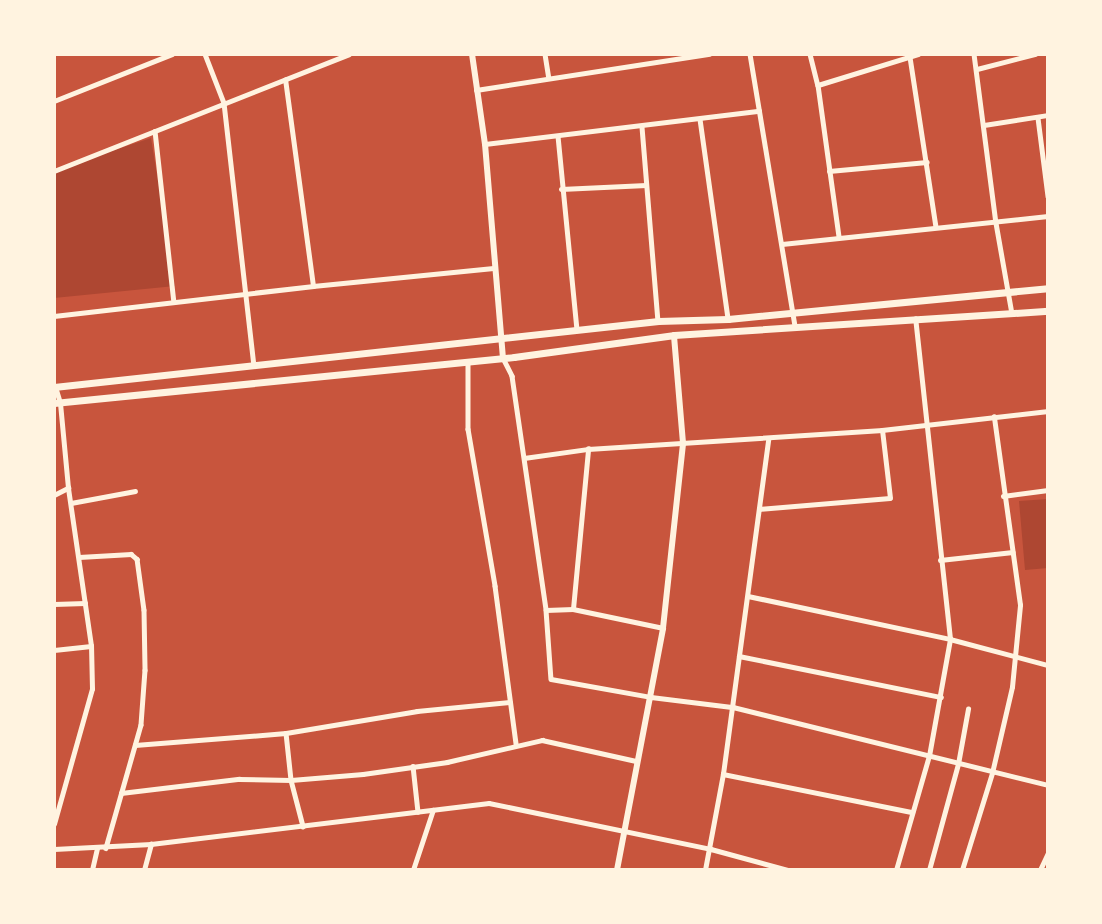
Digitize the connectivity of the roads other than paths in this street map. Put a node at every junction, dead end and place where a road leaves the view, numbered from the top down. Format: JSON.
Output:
{"nodes":[{"id":1,"x":172,"y":54,"type":"edge"},
{"id":2,"x":205,"y":54,"type":"edge"},
{"id":3,"x":349,"y":54,"type":"edge"},
{"id":4,"x":472,"y":54,"type":"edge"},
{"id":5,"x":545,"y":54,"type":"edge"},
{"id":6,"x":709,"y":54,"type":"edge"},
{"id":7,"x":750,"y":54,"type":"edge"},
{"id":8,"x":810,"y":54,"type":"edge"},
{"id":9,"x":918,"y":54,"type":"edge"},
{"id":10,"x":974,"y":54,"type":"edge"},
{"id":11,"x":1035,"y":54,"type":"edge"},
{"id":12,"x":910,"y":57,"type":"junction"},
{"id":13,"x":977,"y":69,"type":"junction"},
{"id":14,"x":550,"y":78,"type":"junction"},
{"id":15,"x":285,"y":80,"type":"junction"},
{"id":16,"x":818,"y":85,"type":"junction"},
{"id":17,"x":476,"y":90,"type":"junction"},
{"id":18,"x":54,"y":102,"type":"edge"},
{"id":19,"x":224,"y":103,"type":"junction"},
{"id":20,"x":759,"y":111,"type":"junction"},
{"id":21,"x":1048,"y":115,"type":"edge"},
{"id":22,"x":1038,"y":118,"type":"junction"},
{"id":23,"x":700,"y":119,"type":"junction"},
{"id":24,"x":984,"y":125,"type":"junction"},
{"id":25,"x":642,"y":126,"type":"junction"},
{"id":26,"x":155,"y":131,"type":"junction"},
{"id":27,"x":558,"y":136,"type":"junction"},
{"id":28,"x":485,"y":144,"type":"junction"},
{"id":29,"x":927,"y":162,"type":"junction"},
{"id":30,"x":54,"y":171,"type":"edge"},
{"id":31,"x":829,"y":172,"type":"junction"},
{"id":32,"x":646,"y":185,"type":"junction"},
{"id":33,"x":561,"y":189,"type":"junction"},
{"id":34,"x":1048,"y":196,"type":"edge"},
{"id":35,"x":1048,"y":216,"type":"edge"},
{"id":36,"x":996,"y":223,"type":"junction"},
{"id":37,"x":936,"y":228,"type":"junction"},
{"id":38,"x":839,"y":236,"type":"junction"},
{"id":39,"x":782,"y":244,"type":"junction"},
{"id":40,"x":493,"y":268,"type":"junction"},
{"id":41,"x":313,"y":286,"type":"junction"},
{"id":42,"x":1048,"y":288,"type":"edge"},
{"id":43,"x":1007,"y":292,"type":"junction"},
{"id":44,"x":245,"y":294,"type":"junction"},
{"id":45,"x":174,"y":302,"type":"junction"},
{"id":46,"x":1048,"y":311,"type":"edge"},
{"id":47,"x":793,"y":313,"type":"junction"},
{"id":48,"x":1012,"y":315,"type":"junction"},
{"id":49,"x":54,"y":316,"type":"edge"},
{"id":50,"x":728,"y":319,"type":"junction"},
{"id":51,"x":915,"y":319,"type":"junction"},
{"id":52,"x":658,"y":321,"type":"junction"},
{"id":53,"x":795,"y":327,"type":"junction"},
{"id":54,"x":577,"y":330,"type":"junction"},
{"id":55,"x":674,"y":335,"type":"junction"},
{"id":56,"x":501,"y":338,"type":"junction"},
{"id":57,"x":503,"y":358,"type":"junction"},
{"id":58,"x":468,"y":361,"type":"junction"},
{"id":59,"x":254,"y":365,"type":"junction"},
{"id":60,"x":55,"y":387,"type":"edge"},
{"id":61,"x":57,"y":403,"type":"edge"},
{"id":62,"x":1048,"y":411,"type":"edge"},
{"id":63,"x":994,"y":417,"type":"junction"},
{"id":64,"x":928,"y":423,"type":"junction"},
{"id":65,"x":882,"y":430,"type":"junction"},
{"id":66,"x":768,"y":439,"type":"junction"},
{"id":67,"x":683,"y":443,"type":"junction"},
{"id":68,"x":588,"y":450,"type":"junction"},
{"id":69,"x":524,"y":458,"type":"junction"},
{"id":70,"x":68,"y":488,"type":"junction"},
{"id":71,"x":1048,"y":490,"type":"edge"},
{"id":72,"x":135,"y":491,"type":"dead end"},
{"id":73,"x":54,"y":495,"type":"edge"},
{"id":74,"x":1003,"y":496,"type":"junction"},
{"id":75,"x":71,"y":503,"type":"junction"},
{"id":76,"x":759,"y":509,"type":"junction"},
{"id":77,"x":1013,"y":552,"type":"junction"},
{"id":78,"x":79,"y":557,"type":"junction"},
{"id":79,"x":940,"y":560,"type":"junction"},
{"id":80,"x":748,"y":596,"type":"junction"},
{"id":81,"x":85,"y":603,"type":"junction"},
{"id":82,"x":54,"y":604,"type":"edge"},
{"id":83,"x":573,"y":609,"type":"junction"},
{"id":84,"x":546,"y":610,"type":"junction"},
{"id":85,"x":663,"y":628,"type":"junction"},
{"id":86,"x":950,"y":639,"type":"junction"},
{"id":87,"x":91,"y":646,"type":"junction"},
{"id":88,"x":54,"y":650,"type":"edge"},
{"id":89,"x":1016,"y":655,"type":"junction"},
{"id":90,"x":738,"y":656,"type":"junction"},
{"id":91,"x":1048,"y":665,"type":"edge"},
{"id":92,"x":651,"y":697,"type":"junction"},
{"id":93,"x":941,"y":697,"type":"junction"},
{"id":94,"x":510,"y":702,"type":"junction"},
{"id":95,"x":733,"y":707,"type":"junction"},
{"id":96,"x":968,"y":709,"type":"dead end"},
{"id":97,"x":286,"y":733,"type":"junction"},
{"id":98,"x":516,"y":744,"type":"junction"},
{"id":99,"x":135,"y":745,"type":"junction"},
{"id":100,"x":929,"y":756,"type":"junction"},
{"id":101,"x":636,"y":761,"type":"junction"},
{"id":102,"x":958,"y":764,"type":"junction"},
{"id":103,"x":413,"y":766,"type":"junction"},
{"id":104,"x":992,"y":773,"type":"junction"},
{"id":105,"x":723,"y":774,"type":"junction"},
{"id":106,"x":291,"y":780,"type":"junction"},
{"id":107,"x":1048,"y":786,"type":"edge"},
{"id":108,"x":121,"y":793,"type":"junction"},
{"id":109,"x":434,"y":809,"type":"junction"},
{"id":110,"x":418,"y":812,"type":"junction"},
{"id":111,"x":912,"y":812,"type":"junction"},
{"id":112,"x":54,"y":824,"type":"edge"},
{"id":113,"x":303,"y":826,"type":"junction"},
{"id":114,"x":622,"y":832,"type":"junction"},
{"id":115,"x":152,"y":844,"type":"junction"},
{"id":116,"x":106,"y":848,"type":"junction"},
{"id":117,"x":54,"y":849,"type":"edge"},
{"id":118,"x":97,"y":849,"type":"junction"},
{"id":119,"x":711,"y":849,"type":"junction"},
{"id":120,"x":1048,"y":853,"type":"edge"},
{"id":121,"x":764,"y":867,"type":"edge"},
{"id":122,"x":92,"y":870,"type":"edge"},
{"id":123,"x":144,"y":870,"type":"edge"},
{"id":124,"x":413,"y":870,"type":"edge"},
{"id":125,"x":617,"y":870,"type":"edge"},
{"id":126,"x":705,"y":870,"type":"edge"},
{"id":127,"x":788,"y":870,"type":"edge"},
{"id":128,"x":896,"y":870,"type":"edge"},
{"id":129,"x":929,"y":870,"type":"edge"},
{"id":130,"x":962,"y":870,"type":"edge"},
{"id":131,"x":1040,"y":870,"type":"edge"}],
"edges":[{"from":1,"to":18,"type":"street"},
{"from":2,"to":19,"type":"street"},
{"from":3,"to":15,"type":"street"},
{"from":4,"to":17,"type":"street"},
{"from":5,"to":14,"type":"street"},
{"from":6,"to":14,"type":"street"},
{"from":7,"to":20,"type":"street"},
{"from":8,"to":16,"type":"street"},
{"from":9,"to":12,"type":"street"},
{"from":10,"to":13,"type":"street"},
{"from":11,"to":13,"type":"street"},
{"from":12,"to":16,"type":"street"},
{"from":12,"to":29,"type":"street"},
{"from":13,"to":24,"type":"street"},
{"from":14,"to":17,"type":"street"},
{"from":15,"to":19,"type":"street"},
{"from":15,"to":41,"type":"street"},
{"from":16,"to":31,"type":"street"},
{"from":17,"to":28,"type":"street"},
{"from":19,"to":26,"type":"street"},
{"from":19,"to":44,"type":"street"},
{"from":20,"to":23,"type":"street"},
{"from":20,"to":39,"type":"street"},
{"from":21,"to":22,"type":"street"},
{"from":22,"to":24,"type":"street"},
{"from":22,"to":34,"type":"street"},
{"from":23,"to":25,"type":"street"},
{"from":23,"to":50,"type":"street"},
{"from":24,"to":36,"type":"street"},
{"from":25,"to":27,"type":"street"},
{"from":25,"to":32,"type":"street"},
{"from":26,"to":30,"type":"street"},
{"from":26,"to":45,"type":"street"},
{"from":27,"to":28,"type":"street"},
{"from":27,"to":33,"type":"street"},
{"from":28,"to":40,"type":"street"},
{"from":29,"to":31,"type":"street"},
{"from":29,"to":37,"type":"street"},
{"from":31,"to":38,"type":"street"},
{"from":32,"to":33,"type":"street"},
{"from":32,"to":52,"type":"street"},
{"from":33,"to":54,"type":"street"},
{"from":35,"to":36,"type":"street"},
{"from":36,"to":37,"type":"street"},
{"from":36,"to":43,"type":"street"},
{"from":37,"to":38,"type":"street"},
{"from":38,"to":39,"type":"street"},
{"from":39,"to":47,"type":"street"},
{"from":40,"to":41,"type":"street"},
{"from":40,"to":56,"type":"street"},
{"from":41,"to":44,"type":"street"},
{"from":42,"to":43,"type":"main road"},
{"from":43,"to":47,"type":"main road"},
{"from":43,"to":48,"type":"street"},
{"from":44,"to":45,"type":"street"},
{"from":44,"to":59,"type":"street"},
{"from":45,"to":49,"type":"street"},
{"from":46,"to":48,"type":"main road"},
{"from":47,"to":50,"type":"main road"},
{"from":47,"to":53,"type":"street"},
{"from":48,"to":51,"type":"main road"},
{"from":50,"to":52,"type":"main road"},
{"from":51,"to":53,"type":"main road"},
{"from":51,"to":64,"type":"street"},
{"from":52,"to":54,"type":"main road"},
{"from":53,"to":55,"type":"main road"},
{"from":54,"to":56,"type":"main road"},
{"from":55,"to":57,"type":"main road"},
{"from":55,"to":67,"type":"street"},
{"from":56,"to":57,"type":"street"},
{"from":56,"to":59,"type":"main road"},
{"from":57,"to":58,"type":"main road"},
{"from":57,"to":69,"type":"street"},
{"from":58,"to":61,"type":"main road"},
{"from":58,"to":94,"type":"street"},
{"from":59,"to":60,"type":"main road"},
{"from":60,"to":61,"type":"street"},
{"from":61,"to":70,"type":"street"},
{"from":62,"to":63,"type":"street"},
{"from":63,"to":64,"type":"street"},
{"from":63,"to":74,"type":"street"},
{"from":64,"to":65,"type":"street"},
{"from":64,"to":79,"type":"street"},
{"from":65,"to":66,"type":"street"},
{"from":65,"to":76,"type":"street"},
{"from":66,"to":67,"type":"street"},
{"from":66,"to":76,"type":"street"},
{"from":67,"to":68,"type":"street"},
{"from":67,"to":85,"type":"street"},
{"from":68,"to":69,"type":"street"},
{"from":68,"to":83,"type":"street"},
{"from":69,"to":84,"type":"street"},
{"from":70,"to":73,"type":"street"},
{"from":70,"to":75,"type":"street"},
{"from":71,"to":74,"type":"street"},
{"from":72,"to":75,"type":"street"},
{"from":74,"to":77,"type":"street"},
{"from":75,"to":78,"type":"street"},
{"from":76,"to":80,"type":"street"},
{"from":77,"to":79,"type":"street"},
{"from":77,"to":89,"type":"street"},
{"from":78,"to":81,"type":"street"},
{"from":78,"to":99,"type":"street"},
{"from":79,"to":86,"type":"street"},
{"from":80,"to":86,"type":"street"},
{"from":80,"to":90,"type":"street"},
{"from":81,"to":82,"type":"street"},
{"from":81,"to":87,"type":"street"},
{"from":83,"to":84,"type":"street"},
{"from":83,"to":85,"type":"street"},
{"from":84,"to":92,"type":"street"},
{"from":85,"to":92,"type":"street"},
{"from":86,"to":89,"type":"street"},
{"from":86,"to":93,"type":"street"},
{"from":87,"to":88,"type":"street"},
{"from":87,"to":112,"type":"street"},
{"from":89,"to":91,"type":"street"},
{"from":89,"to":104,"type":"street"},
{"from":90,"to":93,"type":"street"},
{"from":90,"to":95,"type":"street"},
{"from":92,"to":95,"type":"street"},
{"from":92,"to":101,"type":"street"},
{"from":93,"to":100,"type":"street"},
{"from":94,"to":97,"type":"street"},
{"from":94,"to":98,"type":"street"},
{"from":95,"to":100,"type":"street"},
{"from":95,"to":105,"type":"street"},
{"from":96,"to":102,"type":"street"},
{"from":97,"to":99,"type":"street"},
{"from":97,"to":106,"type":"street"},
{"from":98,"to":101,"type":"street"},
{"from":98,"to":103,"type":"street"},
{"from":99,"to":108,"type":"street"},
{"from":100,"to":102,"type":"street"},
{"from":100,"to":111,"type":"street"},
{"from":101,"to":114,"type":"street"},
{"from":102,"to":104,"type":"street"},
{"from":102,"to":129,"type":"street"},
{"from":103,"to":106,"type":"street"},
{"from":103,"to":110,"type":"street"},
{"from":104,"to":107,"type":"street"},
{"from":104,"to":130,"type":"street"},
{"from":105,"to":111,"type":"street"},
{"from":105,"to":119,"type":"street"},
{"from":106,"to":108,"type":"street"},
{"from":106,"to":113,"type":"street"},
{"from":108,"to":116,"type":"street"},
{"from":109,"to":110,"type":"street"},
{"from":109,"to":114,"type":"street"},
{"from":109,"to":124,"type":"street"},
{"from":110,"to":113,"type":"street"},
{"from":111,"to":128,"type":"street"},
{"from":113,"to":115,"type":"street"},
{"from":114,"to":119,"type":"street"},
{"from":114,"to":125,"type":"street"},
{"from":115,"to":116,"type":"street"},
{"from":115,"to":123,"type":"street"},
{"from":116,"to":118,"type":"street"},
{"from":117,"to":118,"type":"street"},
{"from":118,"to":122,"type":"street"},
{"from":119,"to":121,"type":"street"},
{"from":119,"to":126,"type":"street"},
{"from":120,"to":131,"type":"street"},
{"from":121,"to":127,"type":"street"}]}
